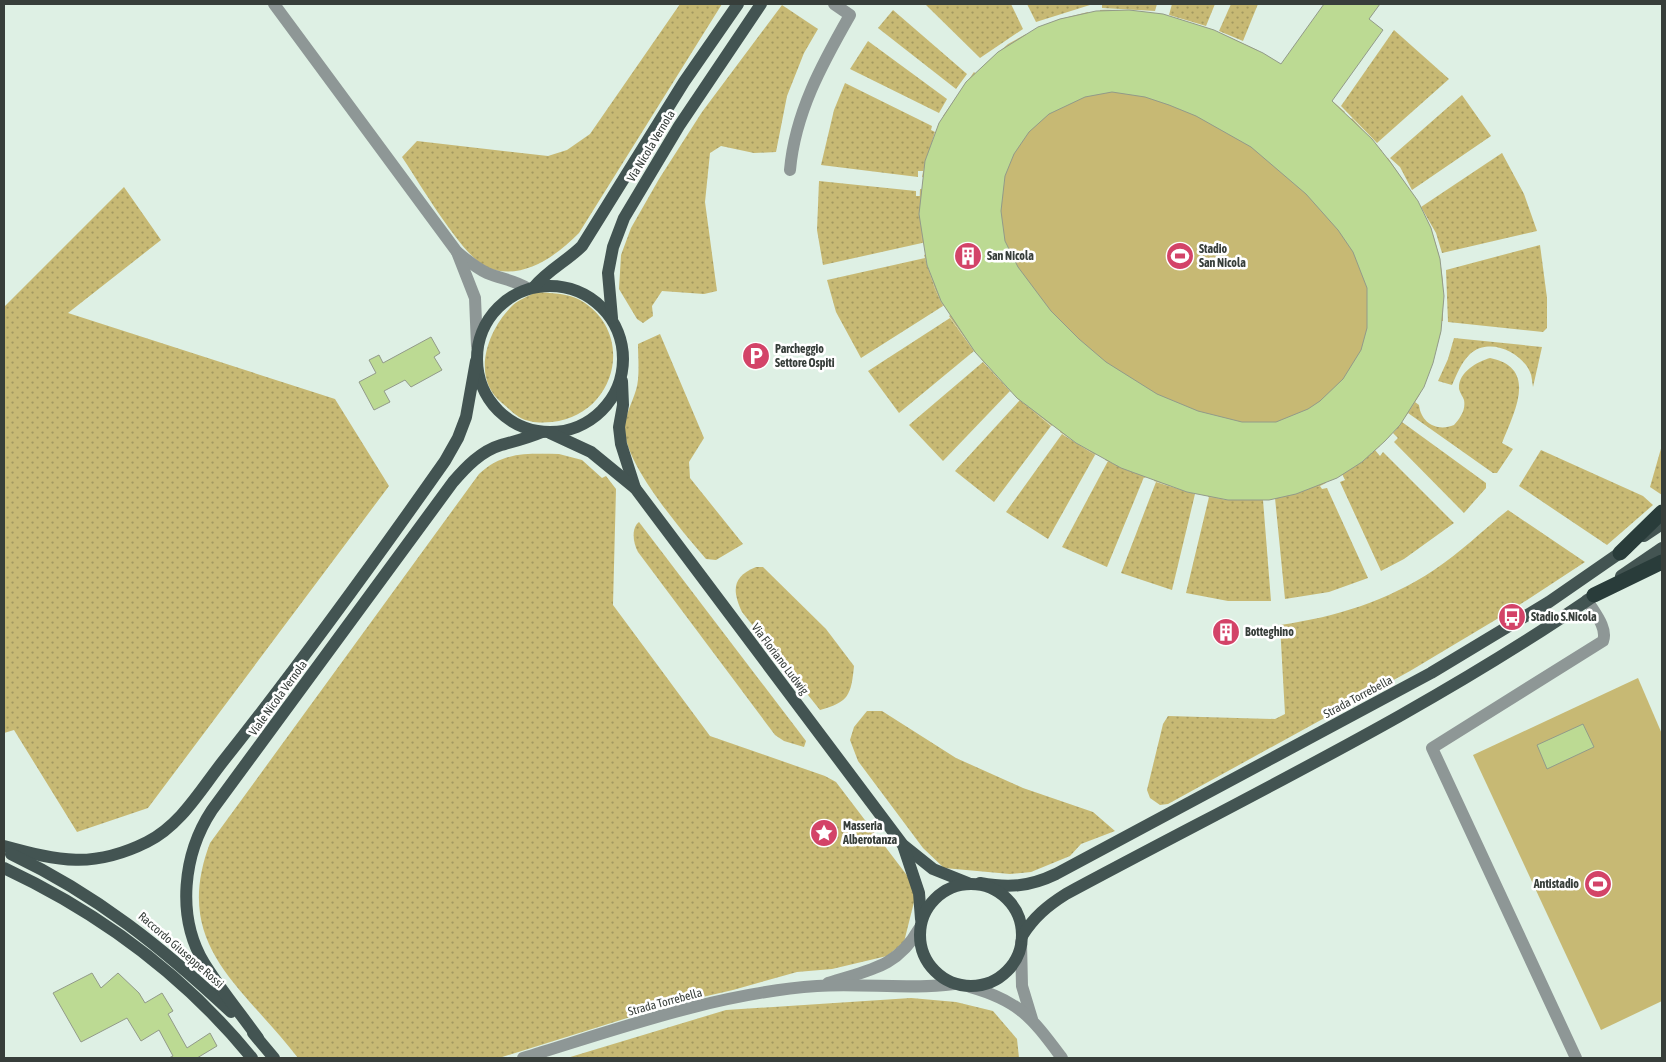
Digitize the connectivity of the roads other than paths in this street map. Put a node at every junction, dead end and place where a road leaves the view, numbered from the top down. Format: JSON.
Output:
{"nodes":[{"id":1,"x":274,"y":4,"type":"edge"},
{"id":2,"x":761,"y":4,"type":"edge"},
{"id":3,"x":834,"y":4,"type":"edge"},
{"id":4,"x":737,"y":5,"type":"edge"},
{"id":5,"x":790,"y":170,"type":"dead end"},
{"id":6,"x":457,"y":252,"type":"junction"},
{"id":7,"x":530,"y":287,"type":"junction"},
{"id":8,"x":612,"y":318,"type":"junction"},
{"id":9,"x":477,"y":346,"type":"junction"},
{"id":10,"x":476,"y":361,"type":"junction"},
{"id":11,"x":622,"y":375,"type":"junction"},
{"id":12,"x":546,"y":432,"type":"junction"},
{"id":13,"x":635,"y":488,"type":"junction"},
{"id":14,"x":1662,"y":512,"type":"edge"},
{"id":15,"x":1662,"y":524,"type":"edge"},
{"id":16,"x":1662,"y":548,"type":"edge"},
{"id":17,"x":1620,"y":552,"type":"junction"},
{"id":18,"x":1662,"y":562,"type":"edge"},
{"id":19,"x":1591,"y":598,"type":"junction"},
{"id":20,"x":903,"y":845,"type":"junction"},
{"id":21,"x":4,"y":846,"type":"edge"},
{"id":22,"x":4,"y":850,"type":"edge"},
{"id":23,"x":4,"y":868,"type":"edge"},
{"id":24,"x":974,"y":883,"type":"junction"},
{"id":25,"x":920,"y":924,"type":"junction"},
{"id":26,"x":1022,"y":939,"type":"junction"},
{"id":27,"x":954,"y":984,"type":"junction"},
{"id":28,"x":817,"y":986,"type":"junction"},
{"id":29,"x":970,"y":987,"type":"junction"},
{"id":30,"x":1032,"y":1019,"type":"junction"},
{"id":31,"x":258,"y":1038,"type":"junction"},
{"id":32,"x":252,"y":1058,"type":"edge"},
{"id":33,"x":274,"y":1058,"type":"edge"},
{"id":34,"x":523,"y":1058,"type":"edge"},
{"id":35,"x":1062,"y":1058,"type":"edge"},
{"id":36,"x":1576,"y":1058,"type":"edge"}],
"edges":[{"from":1,"to":6,"type":"street"},
{"from":2,"to":8,"type":"main road","name":"Via Nicola Vernola"},
{"from":3,"to":5,"type":"street"},
{"from":4,"to":7,"type":"main road","name":"Via Nicola Vernola"},
{"from":6,"to":7,"type":"street"},
{"from":6,"to":9,"type":"street"},
{"from":7,"to":8,"type":"main road"},
{"from":7,"to":9,"type":"main road"},
{"from":8,"to":11,"type":"main road"},
{"from":9,"to":10,"type":"main road"},
{"from":10,"to":12,"type":"main road"},
{"from":10,"to":21,"type":"main road","name":"Viale Nicola Vernola"},
{"from":11,"to":12,"type":"main road"},
{"from":11,"to":13,"type":"main road"},
{"from":12,"to":13,"type":"main road"},
{"from":12,"to":31,"type":"main road","name":"Viale Nicola Vernola"},
{"from":13,"to":20,"type":"main road","name":"Via Floriano Ludwig"},
{"from":14,"to":17,"type":"highway"},
{"from":15,"to":17,"type":"main road","name":"Strada Torrebella"},
{"from":16,"to":19,"type":"main road"},
{"from":17,"to":24,"type":"main road","name":"Strada Torrebella"},
{"from":18,"to":19,"type":"highway"},
{"from":19,"to":26,"type":"main road"},
{"from":19,"to":36,"type":"street"},
{"from":20,"to":24,"type":"main road"},
{"from":20,"to":25,"type":"main road"},
{"from":22,"to":31,"type":"main road","name":"Raccordo Giuseppe Rossi"},
{"from":23,"to":32,"type":"main road"},
{"from":24,"to":25,"type":"main road"},
{"from":24,"to":26,"type":"main road"},
{"from":25,"to":27,"type":"main road"},
{"from":25,"to":28,"type":"street"},
{"from":26,"to":29,"type":"main road"},
{"from":26,"to":30,"type":"street"},
{"from":27,"to":28,"type":"street"},
{"from":27,"to":29,"type":"main road"},
{"from":28,"to":34,"type":"street","name":"Strada Torrebella"},
{"from":29,"to":30,"type":"street"},
{"from":30,"to":35,"type":"street"},
{"from":31,"to":33,"type":"main road","name":"Raccordo Giuseppe Rossi"}]}
